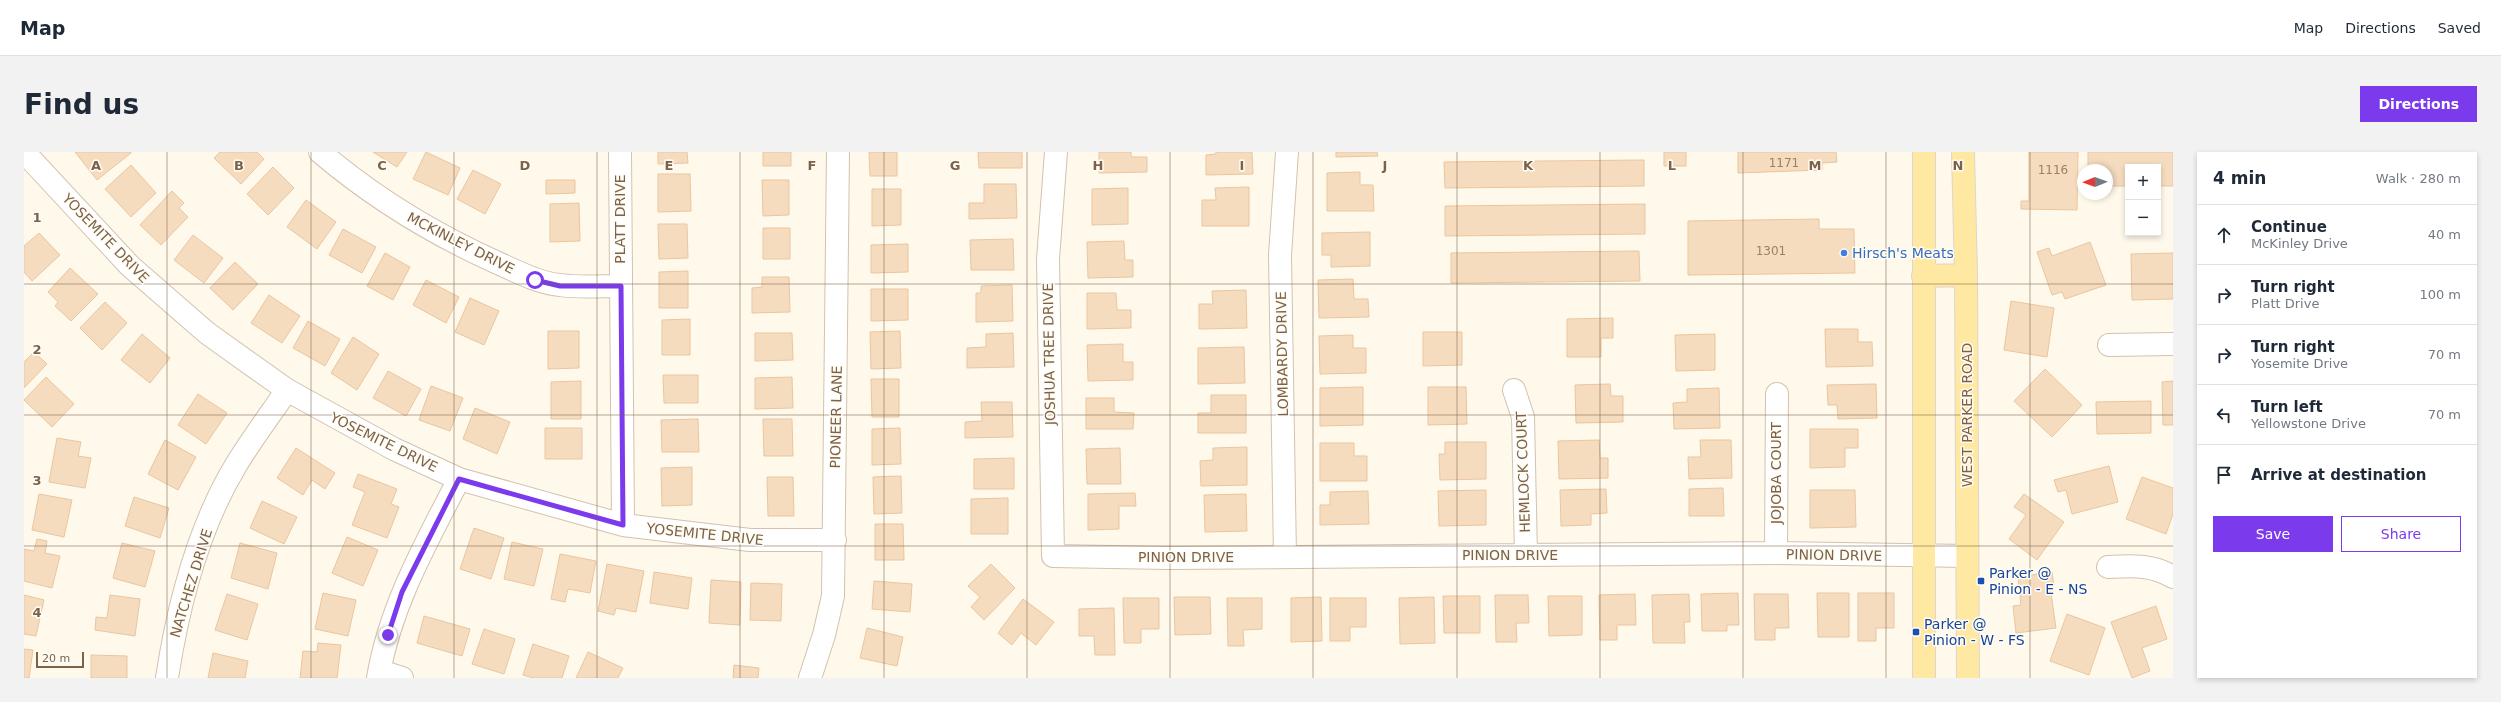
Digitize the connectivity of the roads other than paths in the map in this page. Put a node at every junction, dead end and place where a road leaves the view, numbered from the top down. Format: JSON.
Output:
{"nodes":[{"id":1,"x":24,"y":152,"type":"edge"},
{"id":2,"x":320,"y":152,"type":"edge"},
{"id":3,"x":620,"y":152,"type":"edge"},
{"id":4,"x":838,"y":152,"type":"edge"},
{"id":5,"x":1056,"y":152,"type":"edge"},
{"id":6,"x":1286,"y":152,"type":"edge"},
{"id":7,"x":1924,"y":152,"type":"edge"},
{"id":8,"x":1963,"y":152,"type":"edge"},
{"id":9,"x":1966,"y":275,"type":"junction"},
{"id":10,"x":1923,"y":276,"type":"junction"},
{"id":11,"x":621,"y":286,"type":"junction"},
{"id":12,"x":2173,"y":344,"type":"edge"},
{"id":13,"x":2109,"y":345,"type":"dead end"},
{"id":14,"x":287,"y":390,"type":"junction"},
{"id":15,"x":1514,"y":390,"type":"dead end"},
{"id":16,"x":1777,"y":394,"type":"dead end"},
{"id":17,"x":459,"y":479,"type":"junction"},
{"id":18,"x":623,"y":525,"type":"junction"},
{"id":19,"x":835,"y":540,"type":"junction"},
{"id":20,"x":1776,"y":553,"type":"junction"},
{"id":21,"x":1526,"y":555,"type":"junction"},
{"id":22,"x":1053,"y":556,"type":"joint"},
{"id":23,"x":1967,"y":556,"type":"junction"},
{"id":24,"x":1286,"y":557,"type":"junction"},
{"id":25,"x":1924,"y":557,"type":"junction"},
{"id":26,"x":2108,"y":567,"type":"dead end"},
{"id":27,"x":2173,"y":578,"type":"edge"},
{"id":28,"x":379,"y":674,"type":"edge"},
{"id":29,"x":167,"y":678,"type":"edge"},
{"id":30,"x":402,"y":678,"type":"edge"},
{"id":31,"x":810,"y":678,"type":"edge"},
{"id":32,"x":1924,"y":678,"type":"edge"},
{"id":33,"x":1968,"y":678,"type":"edge"}],
"edges":[{"from":1,"to":14,"type":"street","name":"YOSEMITE DRIVE"},
{"from":2,"to":11,"type":"street","name":"MCKINLEY DRIVE"},
{"from":3,"to":11,"type":"street","name":"PLATT DRIVE"},
{"from":4,"to":19,"type":"street","name":"PIONEER LANE"},
{"from":5,"to":22,"type":"street","name":"JOSHUA TREE DRIVE"},
{"from":6,"to":24,"type":"street","name":"LOMBARDY DRIVE"},
{"from":7,"to":10,"type":"main road"},
{"from":8,"to":9,"type":"main road","name":"WEST PARKER ROAD"},
{"from":9,"to":10,"type":"main road"},
{"from":9,"to":23,"type":"main road","name":"WEST PARKER ROAD"},
{"from":10,"to":25,"type":"main road"},
{"from":11,"to":18,"type":"street","name":"PLATT DRIVE"},
{"from":12,"to":13,"type":"street"},
{"from":14,"to":17,"type":"street","name":"YOSEMITE DRIVE"},
{"from":14,"to":29,"type":"street","name":"NATCHEZ DRIVE"},
{"from":15,"to":21,"type":"street","name":"HEMLOCK COURT"},
{"from":16,"to":20,"type":"street","name":"JOJOBA COURT"},
{"from":17,"to":18,"type":"street","name":"YOSEMITE DRIVE"},
{"from":17,"to":28,"type":"street"},
{"from":18,"to":19,"type":"street","name":"YOSEMITE DRIVE"},
{"from":19,"to":31,"type":"street","name":"PIONEER LANE"},
{"from":20,"to":21,"type":"street","name":"PINION DRIVE"},
{"from":20,"to":25,"type":"street","name":"PINION DRIVE"},
{"from":21,"to":24,"type":"street","name":"PINION DRIVE"},
{"from":22,"to":24,"type":"street","name":"PINION DRIVE"},
{"from":23,"to":25,"type":"street","name":"PINION DRIVE"},
{"from":23,"to":33,"type":"main road","name":"WEST PARKER ROAD"},
{"from":25,"to":32,"type":"main road"},
{"from":26,"to":27,"type":"street"},
{"from":28,"to":30,"type":"street"}]}
